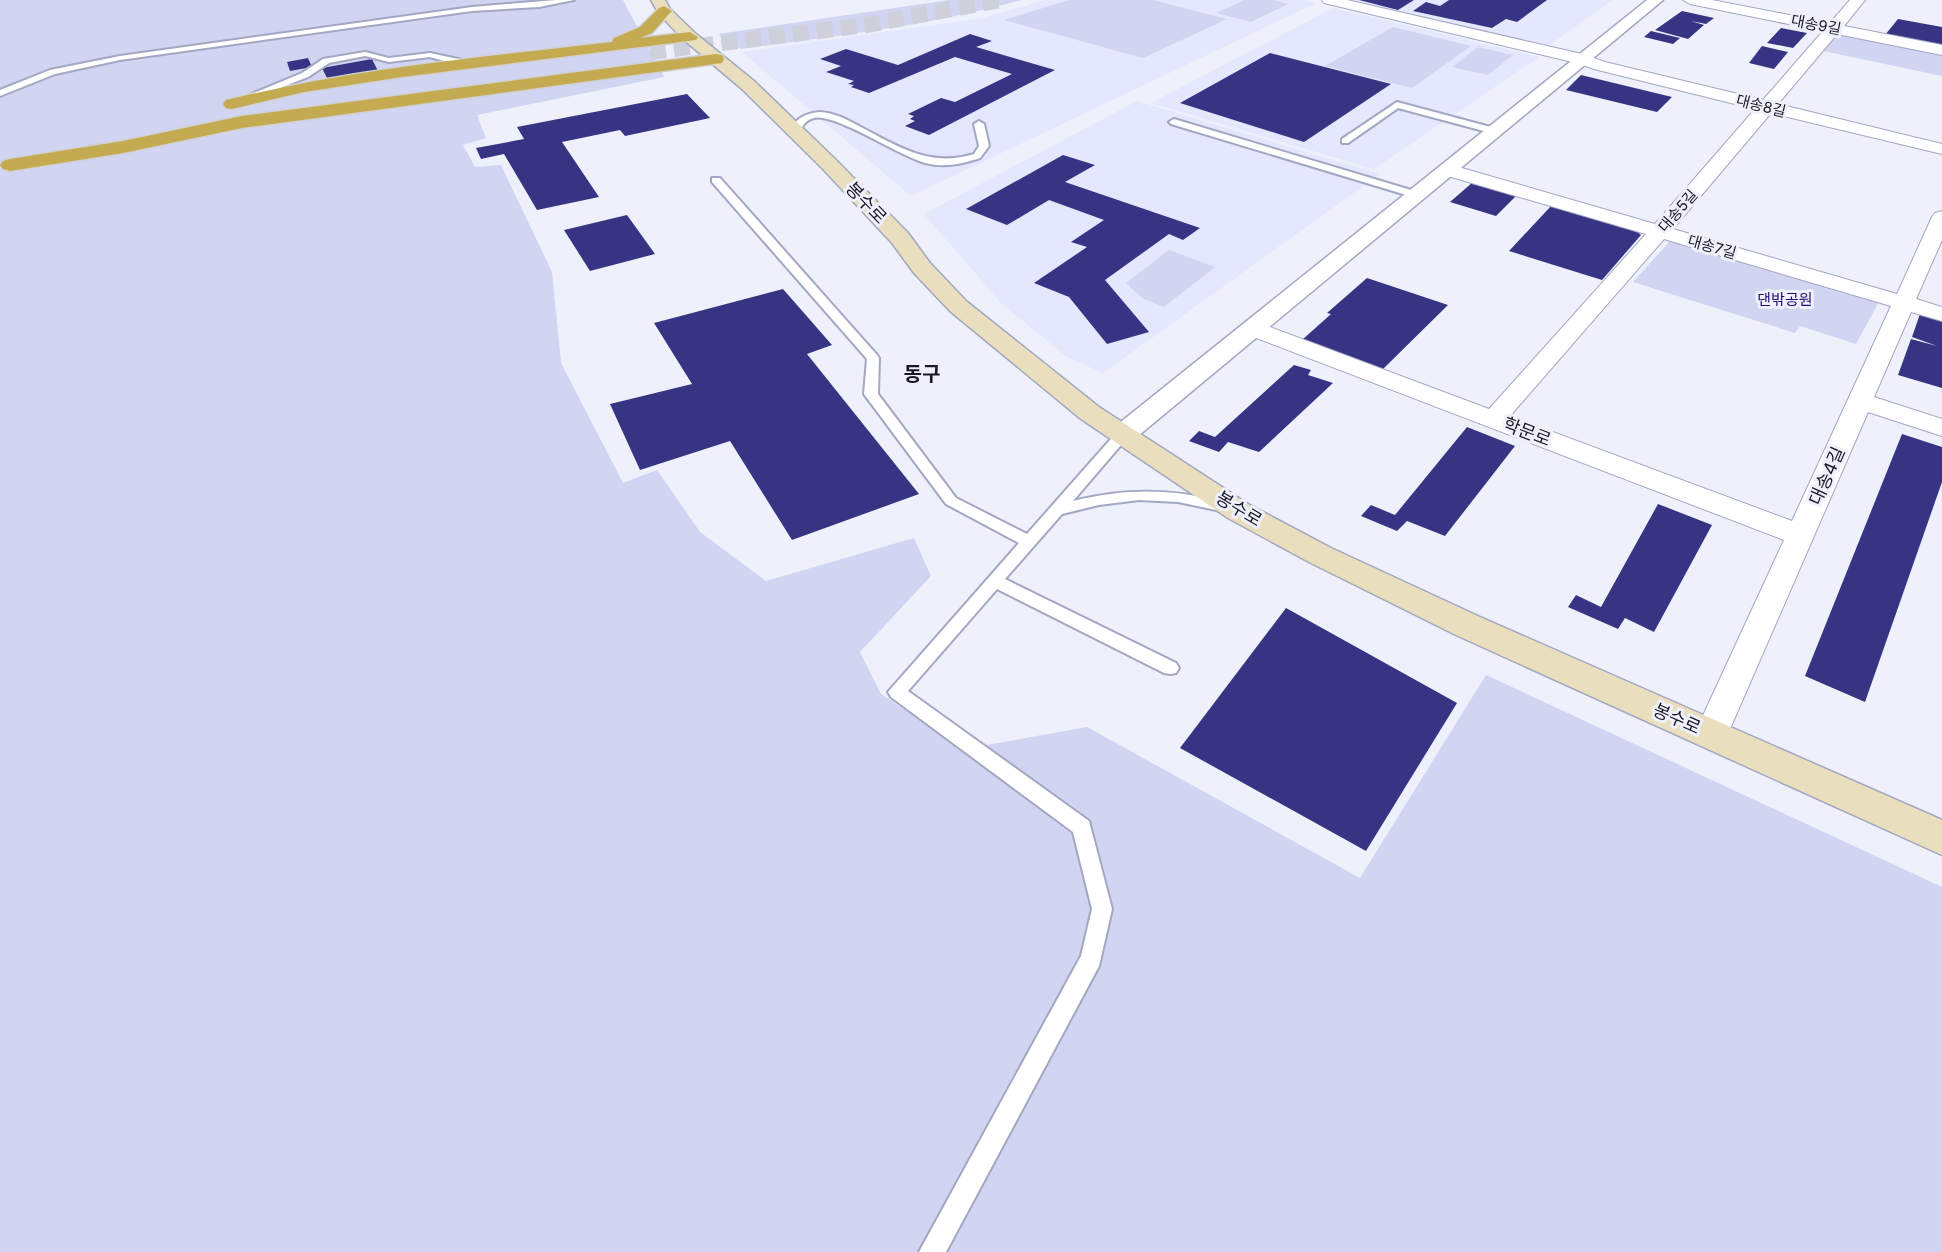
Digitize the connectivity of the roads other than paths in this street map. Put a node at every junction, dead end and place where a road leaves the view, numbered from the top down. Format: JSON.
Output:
{"nodes":[{"id":1,"x":570,"y":0,"type":"edge"},
{"id":2,"x":1329,"y":0,"type":"edge"},
{"id":3,"x":1656,"y":0,"type":"edge"},
{"id":4,"x":1690,"y":0,"type":"edge"},
{"id":5,"x":1858,"y":0,"type":"edge"},
{"id":6,"x":661,"y":5,"type":"edge"},
{"id":7,"x":1833,"y":28,"type":"junction"},
{"id":8,"x":690,"y":37,"type":"junction"},
{"id":9,"x":651,"y":48,"type":"tunnel mouth"},
{"id":10,"x":583,"y":50,"type":"junction"},
{"id":11,"x":1942,"y":50,"type":"edge"},
{"id":12,"x":716,"y":59,"type":"junction"},
{"id":13,"x":1582,"y":59,"type":"junction"},
{"id":14,"x":0,"y":93,"type":"edge"},
{"id":15,"x":219,"y":107,"type":"dead end"},
{"id":16,"x":1767,"y":108,"type":"junction"},
{"id":17,"x":1174,"y":122,"type":"dead end"},
{"id":18,"x":979,"y":123,"type":"dead end"},
{"id":19,"x":1495,"y":131,"type":"junction"},
{"id":20,"x":795,"y":132,"type":"junction"},
{"id":21,"x":1345,"y":141,"type":"dead end"},
{"id":22,"x":28,"y":145,"type":"dead end"},
{"id":23,"x":1942,"y":149,"type":"edge"},
{"id":24,"x":2,"y":160,"type":"edge"},
{"id":25,"x":1448,"y":170,"type":"junction"},
{"id":26,"x":716,"y":180,"type":"dead end"},
{"id":27,"x":1417,"y":195,"type":"junction"},
{"id":28,"x":1942,"y":217,"type":"edge"},
{"id":29,"x":1660,"y":231,"type":"junction"},
{"id":30,"x":1904,"y":303,"type":"junction"},
{"id":31,"x":1942,"y":314,"type":"edge"},
{"id":32,"x":1254,"y":329,"type":"junction"},
{"id":33,"x":1861,"y":401,"type":"junction"},
{"id":34,"x":1494,"y":419,"type":"junction"},
{"id":35,"x":1942,"y":428,"type":"edge"},
{"id":36,"x":1122,"y":435,"type":"junction"},
{"id":37,"x":1057,"y":510,"type":"junction"},
{"id":38,"x":1238,"y":510,"type":"junction"},
{"id":39,"x":1800,"y":535,"type":"junction"},
{"id":40,"x":1029,"y":542,"type":"junction"},
{"id":41,"x":996,"y":581,"type":"junction"},
{"id":42,"x":1170,"y":668,"type":"dead end"},
{"id":43,"x":1711,"y":735,"type":"junction"},
{"id":44,"x":1942,"y":838,"type":"edge"},
{"id":45,"x":932,"y":1252,"type":"edge"}],
"edges":[{"from":1,"to":14,"type":"lane"},
{"from":2,"to":13,"type":"street","name":"대송8길"},
{"from":3,"to":13,"type":"street"},
{"from":4,"to":7,"type":"street","name":"대송9길"},
{"from":5,"to":7,"type":"street","name":"대송5길"},
{"from":6,"to":8,"type":"main road","name":"봉수로"},
{"from":6,"to":10,"type":"highway"},
{"from":7,"to":11,"type":"street","name":"대송9길"},
{"from":7,"to":16,"type":"street","name":"대송5길"},
{"from":8,"to":10,"type":"highway"},
{"from":8,"to":12,"type":"main road","name":"봉수로"},
{"from":9,"to":24,"type":"highway"},
{"from":10,"to":15,"type":"highway"},
{"from":12,"to":20,"type":"main road","name":"봉수로"},
{"from":12,"to":24,"type":"highway"},
{"from":13,"to":16,"type":"street","name":"대송8길"},
{"from":13,"to":19,"type":"street"},
{"from":16,"to":23,"type":"street","name":"대송8길"},
{"from":16,"to":29,"type":"street","name":"대송5길"},
{"from":17,"to":27,"type":"lane"},
{"from":18,"to":20,"type":"lane"},
{"from":19,"to":21,"type":"lane"},
{"from":19,"to":25,"type":"street"},
{"from":20,"to":36,"type":"main road","name":"봉수로"},
{"from":22,"to":24,"type":"highway"},
{"from":25,"to":27,"type":"street"},
{"from":25,"to":29,"type":"street","name":"대송7길"},
{"from":26,"to":40,"type":"lane"},
{"from":27,"to":32,"type":"street"},
{"from":28,"to":30,"type":"street","name":"대송4길"},
{"from":29,"to":30,"type":"street","name":"대송7길"},
{"from":29,"to":34,"type":"street","name":"대송5길"},
{"from":30,"to":31,"type":"street","name":"대송7길"},
{"from":30,"to":33,"type":"street","name":"대송4길"},
{"from":32,"to":34,"type":"street","name":"학문로"},
{"from":32,"to":36,"type":"street"},
{"from":33,"to":35,"type":"street"},
{"from":33,"to":39,"type":"street","name":"대송4길"},
{"from":34,"to":39,"type":"street","name":"학문로"},
{"from":36,"to":37,"type":"lane"},
{"from":36,"to":38,"type":"main road","name":"봉수로"},
{"from":37,"to":38,"type":"lane"},
{"from":37,"to":40,"type":"lane"},
{"from":38,"to":43,"type":"main road","name":"봉수로"},
{"from":39,"to":43,"type":"street","name":"대송4길"},
{"from":40,"to":41,"type":"lane"},
{"from":41,"to":42,"type":"lane"},
{"from":41,"to":45,"type":"lane"},
{"from":43,"to":44,"type":"main road","name":"봉수로"}]}
